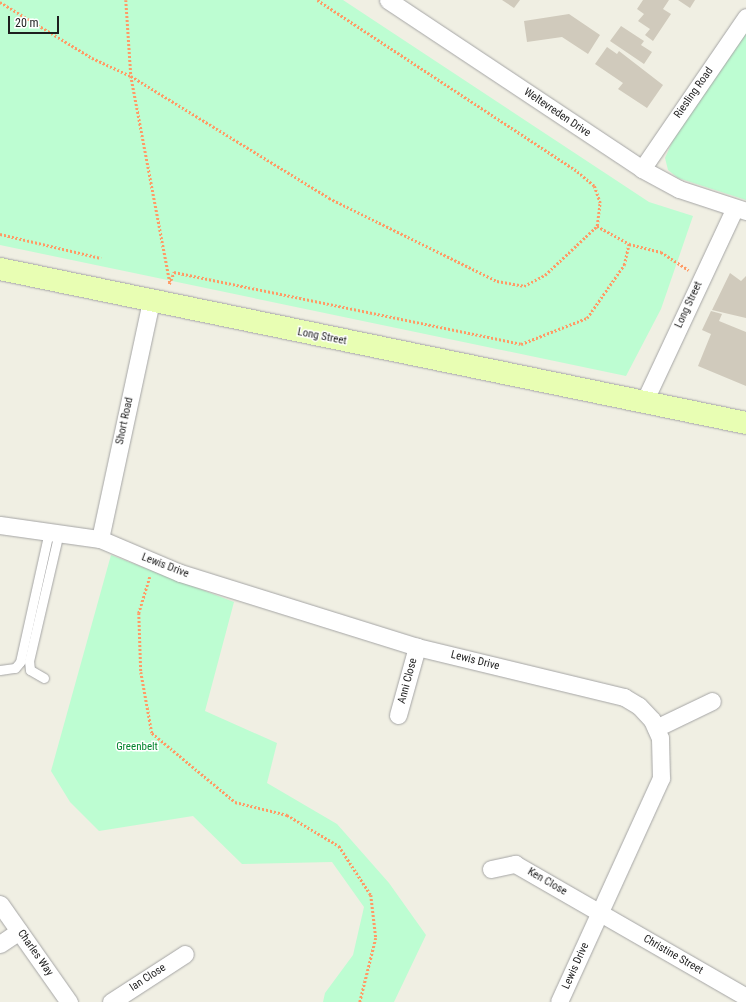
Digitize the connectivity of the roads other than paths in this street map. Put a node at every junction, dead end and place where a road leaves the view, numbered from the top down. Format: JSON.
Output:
{"nodes":[{"id":1,"x":388,"y":0,"type":"edge"},
{"id":2,"x":746,"y":17,"type":"edge"},
{"id":3,"x":642,"y":169,"type":"junction"},
{"id":4,"x":740,"y":210,"type":"edge"},
{"id":5,"x":0,"y":269,"type":"edge"},
{"id":6,"x":150,"y":302,"type":"junction"},
{"id":7,"x":644,"y":402,"type":"junction"},
{"id":8,"x":746,"y":423,"type":"edge"},
{"id":9,"x":0,"y":525,"type":"edge"},
{"id":10,"x":54,"y":531,"type":"junction"},
{"id":11,"x":100,"y":539,"type":"junction"},
{"id":12,"x":417,"y":647,"type":"junction"},
{"id":13,"x":0,"y":670,"type":"edge"},
{"id":14,"x":44,"y":678,"type":"dead end"},
{"id":15,"x":712,"y":701,"type":"dead end"},
{"id":16,"x":398,"y":715,"type":"dead end"},
{"id":17,"x":656,"y":728,"type":"junction"},
{"id":18,"x":491,"y":869,"type":"dead end"},
{"id":19,"x":0,"y":904,"type":"edge"},
{"id":20,"x":599,"y":913,"type":"junction"},
{"id":21,"x":19,"y":931,"type":"junction"},
{"id":22,"x":0,"y":944,"type":"edge"},
{"id":23,"x":185,"y":954,"type":"dead end"},
{"id":24,"x":746,"y":997,"type":"edge"},
{"id":25,"x":69,"y":1002,"type":"edge"},
{"id":26,"x":112,"y":1002,"type":"edge"},
{"id":27,"x":559,"y":1002,"type":"edge"}],
"edges":[{"from":1,"to":3,"type":"street","name":"Weltevreden Drive"},
{"from":2,"to":3,"type":"street","name":"Riesling Road"},
{"from":3,"to":4,"type":"street","name":"Weltevreden Drive"},
{"from":4,"to":7,"type":"street","name":"Long Street"},
{"from":5,"to":6,"type":"street","name":"Long Street"},
{"from":6,"to":7,"type":"street","name":"Long Street"},
{"from":6,"to":11,"type":"street","name":"Short Road"},
{"from":7,"to":8,"type":"street","name":"Long Street"},
{"from":9,"to":10,"type":"street","name":"Lewis Drive"},
{"from":10,"to":11,"type":"street","name":"Lewis Drive"},
{"from":10,"to":13,"type":"lane"},
{"from":10,"to":14,"type":"lane"},
{"from":11,"to":12,"type":"street","name":"Lewis Drive"},
{"from":12,"to":16,"type":"street","name":"Anni Close"},
{"from":12,"to":17,"type":"street","name":"Lewis Drive"},
{"from":15,"to":17,"type":"street"},
{"from":17,"to":20,"type":"street","name":"Lewis Drive"},
{"from":18,"to":20,"type":"street","name":"Ken Close"},
{"from":19,"to":21,"type":"street","name":"Charles Way"},
{"from":20,"to":24,"type":"street","name":"Christine Street"},
{"from":20,"to":27,"type":"street","name":"Lewis Drive"},
{"from":21,"to":22,"type":"street"},
{"from":21,"to":25,"type":"street","name":"Charles Way"},
{"from":23,"to":26,"type":"street","name":"Ian Close"}]}
